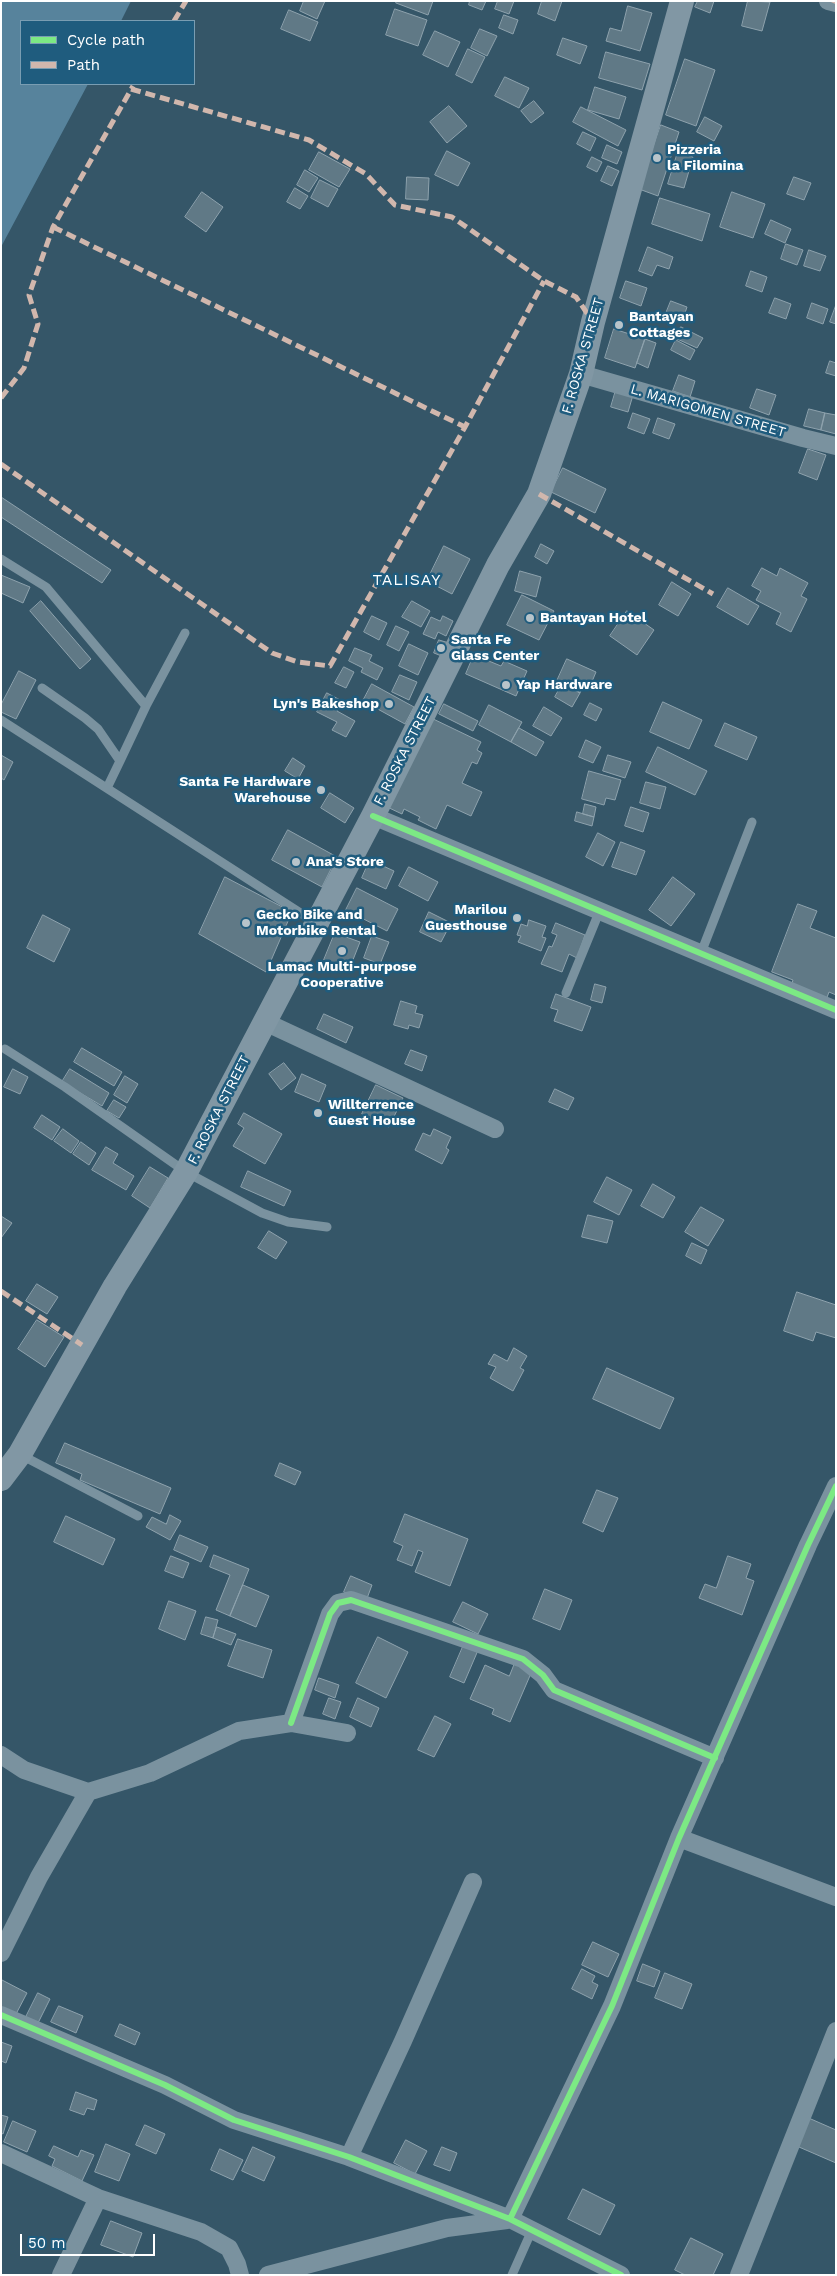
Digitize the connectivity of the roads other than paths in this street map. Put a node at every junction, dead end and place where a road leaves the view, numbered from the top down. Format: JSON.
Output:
{"nodes":[{"id":1,"x":682,"y":1,"type":"edge"},
{"id":2,"x":828,"y":1,"type":"edge"},
{"id":3,"x":836,"y":4,"type":"edge"},
{"id":4,"x":581,"y":374,"type":"junction"},
{"id":5,"x":836,"y":446,"type":"edge"},
{"id":6,"x":1,"y":559,"type":"edge"},
{"id":7,"x":185,"y":633,"type":"dead end"},
{"id":8,"x":42,"y":688,"type":"dead end"},
{"id":9,"x":146,"y":706,"type":"junction"},
{"id":10,"x":1,"y":720,"type":"edge"},
{"id":11,"x":120,"y":761,"type":"junction"},
{"id":12,"x":107,"y":788,"type":"junction"},
{"id":13,"x":373,"y":816,"type":"junction"},
{"id":14,"x":752,"y":822,"type":"dead end"},
{"id":15,"x":600,"y":910,"type":"junction"},
{"id":16,"x":316,"y":924,"type":"junction"},
{"id":17,"x":701,"y":953,"type":"junction"},
{"id":18,"x":566,"y":993,"type":"dead end"},
{"id":19,"x":836,"y":1010,"type":"edge"},
{"id":20,"x":265,"y":1022,"type":"junction"},
{"id":21,"x":5,"y":1050,"type":"dead end"},
{"id":22,"x":495,"y":1129,"type":"dead end"},
{"id":23,"x":186,"y":1172,"type":"junction"},
{"id":24,"x":327,"y":1226,"type":"dead end"},
{"id":25,"x":20,"y":1454,"type":"junction"},
{"id":26,"x":1,"y":1479,"type":"edge"},
{"id":27,"x":836,"y":1486,"type":"edge"},
{"id":28,"x":138,"y":1516,"type":"dead end"},
{"id":29,"x":290,"y":1723,"type":"junction"},
{"id":30,"x":346,"y":1733,"type":"dead end"},
{"id":31,"x":1,"y":1754,"type":"edge"},
{"id":32,"x":714,"y":1758,"type":"junction"},
{"id":33,"x":88,"y":1792,"type":"junction"},
{"id":34,"x":679,"y":1838,"type":"junction"},
{"id":35,"x":473,"y":1882,"type":"dead end"},
{"id":36,"x":836,"y":1897,"type":"edge"},
{"id":37,"x":1,"y":1953,"type":"edge"},
{"id":38,"x":1,"y":2015,"type":"edge"},
{"id":39,"x":836,"y":2031,"type":"edge"},
{"id":40,"x":1,"y":2152,"type":"edge"},
{"id":41,"x":349,"y":2156,"type":"junction"},
{"id":42,"x":98,"y":2198,"type":"junction"},
{"id":43,"x":510,"y":2220,"type":"junction"},
{"id":44,"x":532,"y":2230,"type":"junction"},
{"id":45,"x":61,"y":2275,"type":"edge"},
{"id":46,"x":240,"y":2275,"type":"edge"},
{"id":47,"x":268,"y":2275,"type":"edge"},
{"id":48,"x":512,"y":2275,"type":"edge"},
{"id":49,"x":621,"y":2275,"type":"edge"},
{"id":50,"x":739,"y":2275,"type":"edge"}],
"edges":[{"from":1,"to":4,"type":"main road","name":"F. ROSKA STREET"},
{"from":2,"to":3,"type":"street"},
{"from":4,"to":5,"type":"street","name":"L. MARIGOMEN STREET"},
{"from":4,"to":13,"type":"main road","name":"F. ROSKA STREET"},
{"from":6,"to":9,"type":"lane"},
{"from":7,"to":9,"type":"lane"},
{"from":8,"to":11,"type":"lane"},
{"from":9,"to":11,"type":"lane"},
{"from":10,"to":12,"type":"lane"},
{"from":11,"to":12,"type":"lane"},
{"from":12,"to":16,"type":"lane"},
{"from":13,"to":15,"type":"street"},
{"from":13,"to":16,"type":"main road","name":"F. ROSKA STREET"},
{"from":14,"to":17,"type":"lane"},
{"from":15,"to":17,"type":"street"},
{"from":15,"to":18,"type":"lane"},
{"from":16,"to":20,"type":"main road","name":"F. ROSKA STREET"},
{"from":17,"to":19,"type":"street"},
{"from":20,"to":22,"type":"street"},
{"from":20,"to":23,"type":"main road","name":"F. ROSKA STREET"},
{"from":21,"to":23,"type":"lane"},
{"from":23,"to":24,"type":"lane"},
{"from":23,"to":25,"type":"main road","name":"F. ROSKA STREET"},
{"from":25,"to":26,"type":"main road","name":"F. ROSKA STREET"},
{"from":25,"to":28,"type":"lane"},
{"from":27,"to":32,"type":"street"},
{"from":29,"to":30,"type":"street"},
{"from":29,"to":32,"type":"street"},
{"from":29,"to":33,"type":"street"},
{"from":31,"to":33,"type":"street"},
{"from":32,"to":34,"type":"street"},
{"from":33,"to":37,"type":"street"},
{"from":34,"to":36,"type":"street"},
{"from":34,"to":43,"type":"street"},
{"from":35,"to":41,"type":"street"},
{"from":38,"to":41,"type":"street"},
{"from":39,"to":50,"type":"street"},
{"from":40,"to":42,"type":"street"},
{"from":41,"to":43,"type":"street"},
{"from":42,"to":45,"type":"street"},
{"from":42,"to":46,"type":"street"},
{"from":43,"to":44,"type":"street"},
{"from":43,"to":47,"type":"street"},
{"from":44,"to":48,"type":"lane"},
{"from":44,"to":49,"type":"street"}]}
